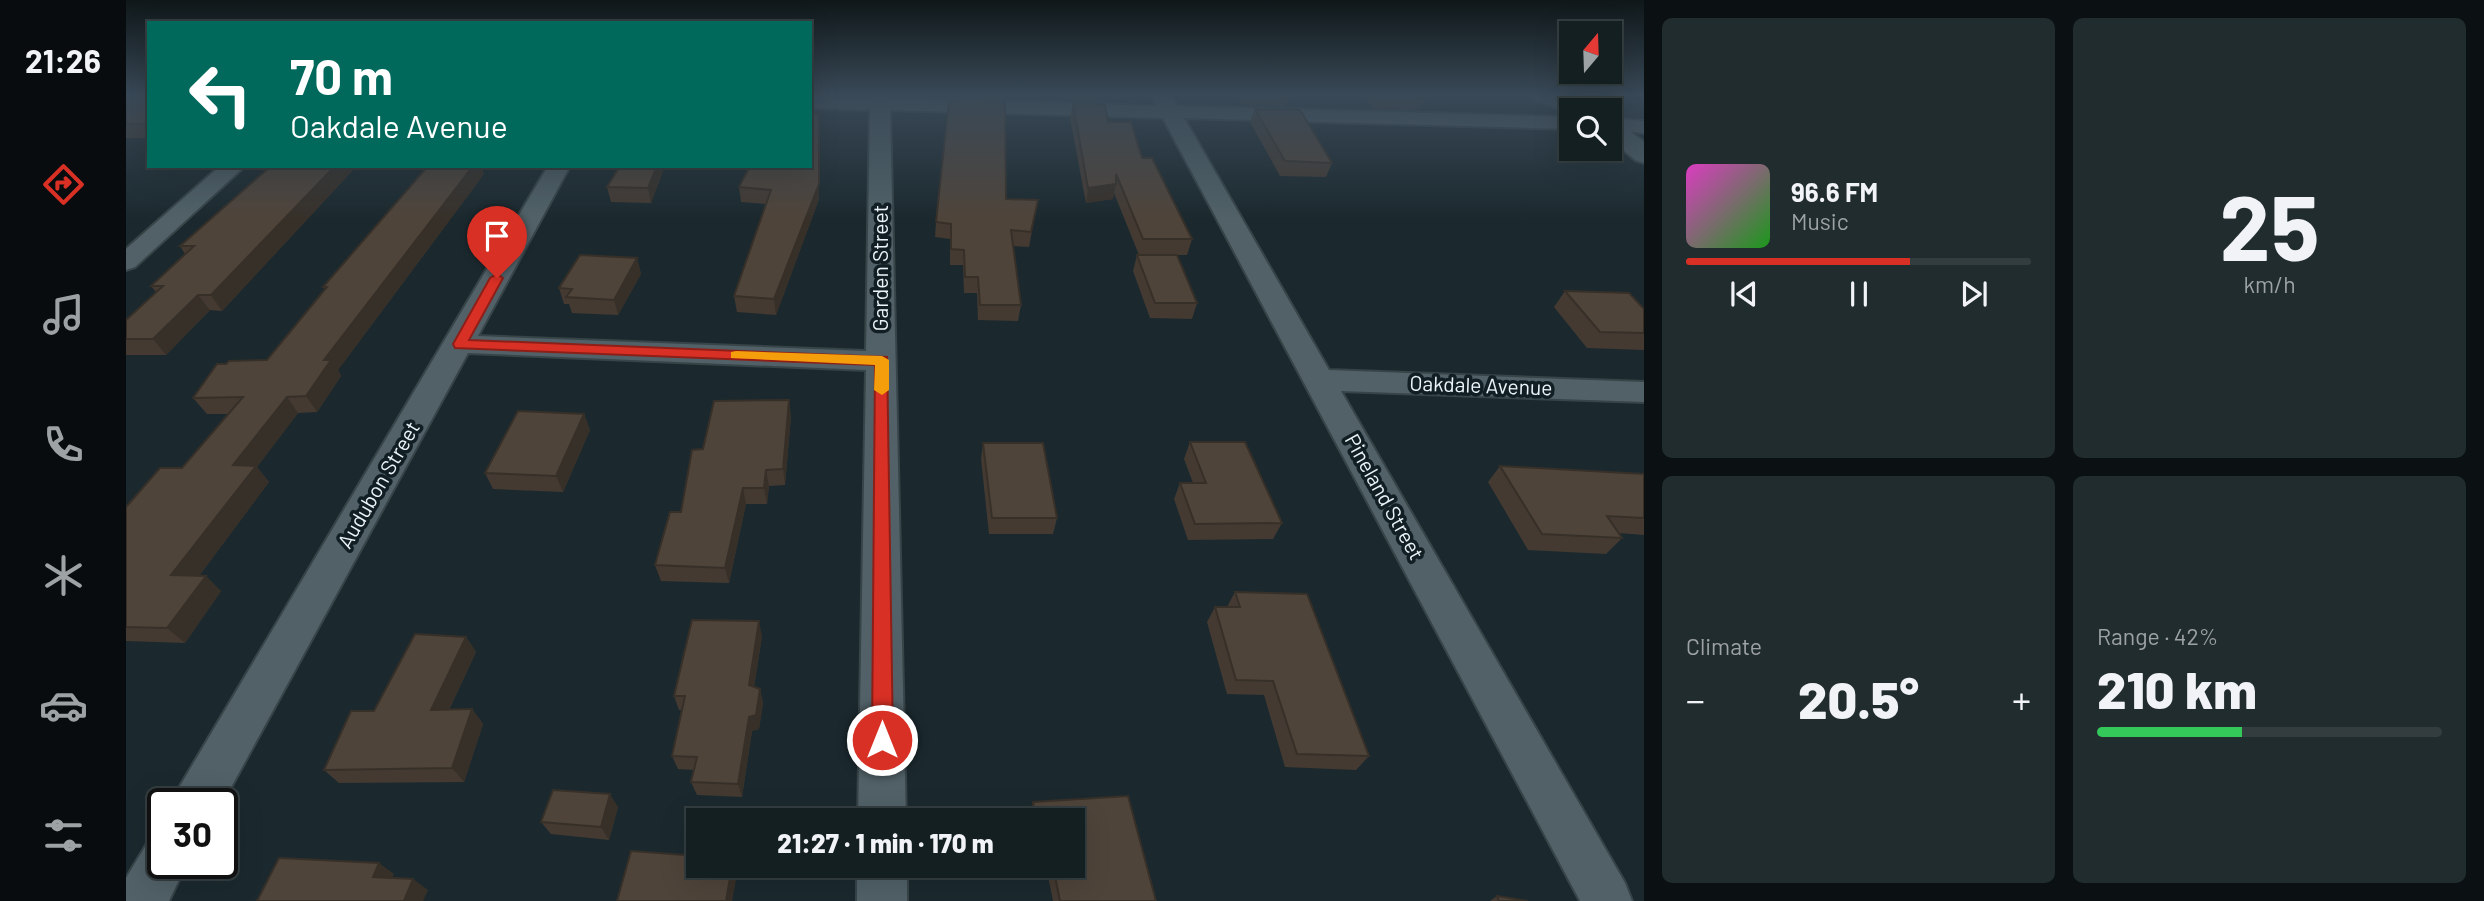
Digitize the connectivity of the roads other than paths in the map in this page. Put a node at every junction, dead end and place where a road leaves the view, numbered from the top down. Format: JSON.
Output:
{"nodes":[{"id":1,"x":880,"y":136,"type":"edge"},
{"id":2,"x":1183,"y":136,"type":"edge"},
{"id":3,"x":1623,"y":136,"type":"edge"},
{"id":4,"x":1644,"y":155,"type":"edge"},
{"id":5,"x":232,"y":168,"type":"edge"},
{"id":6,"x":558,"y":168,"type":"edge"},
{"id":7,"x":126,"y":262,"type":"edge"},
{"id":8,"x":460,"y":344,"type":"junction"},
{"id":9,"x":882,"y":360,"type":"junction"},
{"id":10,"x":1319,"y":380,"type":"junction"},
{"id":11,"x":1644,"y":392,"type":"edge"},
{"id":12,"x":206,"y":788,"type":"edge"},
{"id":13,"x":882,"y":808,"type":"edge"},
{"id":14,"x":882,"y":878,"type":"edge"},
{"id":15,"x":153,"y":879,"type":"edge"},
{"id":16,"x":141,"y":901,"type":"edge"},
{"id":17,"x":882,"y":901,"type":"edge"},
{"id":18,"x":1606,"y":901,"type":"edge"}],
"edges":[{"from":1,"to":9,"type":"street","name":"Garden Street"},
{"from":2,"to":10,"type":"street","name":"Pineland Street"},
{"from":3,"to":4,"type":"street"},
{"from":5,"to":7,"type":"street"},
{"from":6,"to":8,"type":"street","name":"Audubon Street"},
{"from":8,"to":9,"type":"street"},
{"from":8,"to":12,"type":"street","name":"Audubon Street"},
{"from":9,"to":13,"type":"street","name":"Garden Street"},
{"from":10,"to":11,"type":"street","name":"Oakdale Avenue"},
{"from":10,"to":18,"type":"street","name":"Pineland Street"},
{"from":14,"to":17,"type":"street"},
{"from":15,"to":16,"type":"street"}]}
